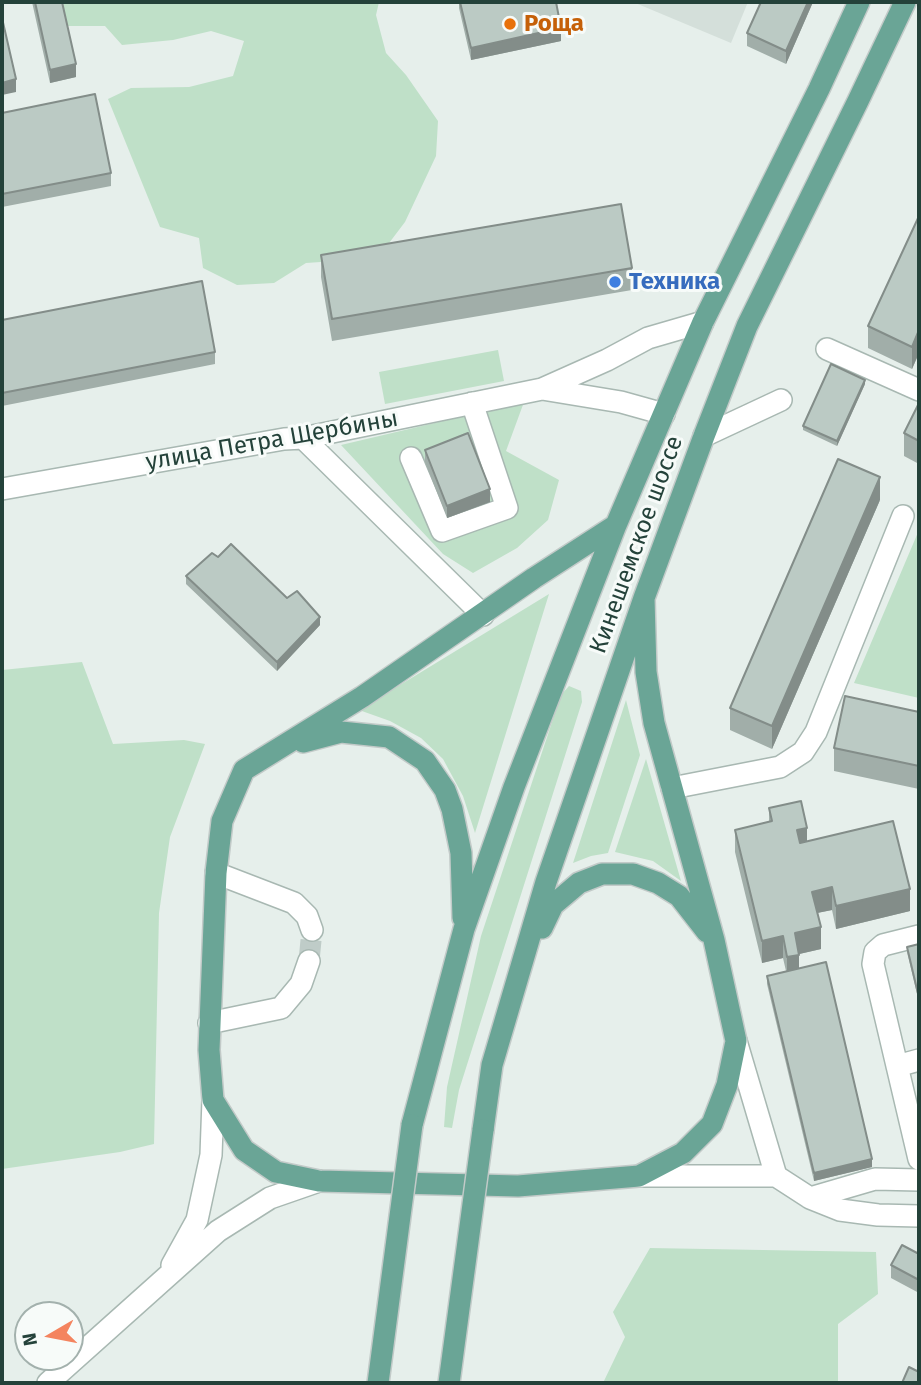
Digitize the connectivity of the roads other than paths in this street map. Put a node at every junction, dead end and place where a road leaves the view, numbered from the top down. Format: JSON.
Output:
{"nodes":[{"id":1,"x":859,"y":2,"type":"edge"},
{"id":2,"x":905,"y":2,"type":"edge"},
{"id":3,"x":703,"y":322,"type":"junction"},
{"id":4,"x":827,"y":349,"type":"dead end"},
{"id":5,"x":542,"y":389,"type":"junction"},
{"id":6,"x":919,"y":390,"type":"edge"},
{"id":7,"x":781,"y":400,"type":"dead end"},
{"id":8,"x":472,"y":403,"type":"junction"},
{"id":9,"x":664,"y":414,"type":"junction"},
{"id":10,"x":704,"y":436,"type":"junction"},
{"id":11,"x":303,"y":438,"type":"junction"},
{"id":12,"x":411,"y":458,"type":"dead end"},
{"id":13,"x":2,"y":489,"type":"edge"},
{"id":14,"x":904,"y":516,"type":"dead end"},
{"id":15,"x":616,"y":525,"type":"junction"},
{"id":16,"x":644,"y":598,"type":"junction"},
{"id":17,"x":482,"y":615,"type":"junction"},
{"id":18,"x":830,"y":696,"type":"junction"},
{"id":19,"x":856,"y":702,"type":"edge"},
{"id":20,"x":284,"y":747,"type":"junction"},
{"id":21,"x":672,"y":788,"type":"junction"},
{"id":22,"x":216,"y":873,"type":"junction"},
{"id":23,"x":464,"y":929,"type":"junction"},
{"id":24,"x":312,"y":930,"type":"tunnel mouth"},
{"id":25,"x":919,"y":936,"type":"edge"},
{"id":26,"x":714,"y":940,"type":"junction"},
{"id":27,"x":309,"y":961,"type":"tunnel mouth"},
{"id":28,"x":514,"y":984,"type":"junction"},
{"id":29,"x":209,"y":1023,"type":"junction"},
{"id":30,"x":736,"y":1041,"type":"junction"},
{"id":31,"x":919,"y":1060,"type":"edge"},
{"id":32,"x":897,"y":1066,"type":"junction"},
{"id":33,"x":213,"y":1100,"type":"junction"},
{"id":34,"x":919,"y":1159,"type":"edge"},
{"id":35,"x":639,"y":1175,"type":"junction"},
{"id":36,"x":776,"y":1176,"type":"junction"},
{"id":37,"x":919,"y":1180,"type":"edge"},
{"id":38,"x":319,"y":1181,"type":"junction"},
{"id":39,"x":810,"y":1198,"type":"junction"},
{"id":40,"x":919,"y":1216,"type":"edge"},
{"id":41,"x":165,"y":1278,"type":"junction"},
{"id":42,"x":48,"y":1383,"type":"edge"},
{"id":43,"x":378,"y":1383,"type":"edge"},
{"id":44,"x":449,"y":1383,"type":"edge"}],
"edges":[{"from":1,"to":3,"type":"main road","name":"Кинешемское шоссе"},
{"from":2,"to":10,"type":"main road","name":"Кинешемское шоссе"},
{"from":3,"to":5,"type":"street","name":"улица Петра Щербины"},
{"from":3,"to":9,"type":"main road","name":"Кинешемское шоссе"},
{"from":4,"to":6,"type":"street"},
{"from":5,"to":8,"type":"street","name":"улица Петра Щербины"},
{"from":5,"to":9,"type":"street","name":"улица Петра Щербины"},
{"from":7,"to":10,"type":"street"},
{"from":8,"to":11,"type":"street","name":"улица Петра Щербины"},
{"from":8,"to":12,"type":"street"},
{"from":9,"to":15,"type":"main road","name":"Кинешемское шоссе"},
{"from":10,"to":16,"type":"main road","name":"Кинешемское шоссе"},
{"from":11,"to":13,"type":"street","name":"улица Петра Щербины"},
{"from":11,"to":17,"type":"street"},
{"from":14,"to":18,"type":"street"},
{"from":15,"to":17,"type":"main road"},
{"from":15,"to":23,"type":"main road","name":"Кинешемское шоссе"},
{"from":16,"to":21,"type":"main road"},
{"from":16,"to":28,"type":"main road","name":"Кинешемское шоссе"},
{"from":17,"to":20,"type":"main road"},
{"from":18,"to":19,"type":"street"},
{"from":18,"to":21,"type":"street"},
{"from":20,"to":22,"type":"main road"},
{"from":20,"to":23,"type":"main road"},
{"from":21,"to":26,"type":"main road"},
{"from":22,"to":24,"type":"street"},
{"from":22,"to":29,"type":"main road"},
{"from":23,"to":43,"type":"main road","bridge":true},
{"from":25,"to":32,"type":"street"},
{"from":26,"to":28,"type":"main road"},
{"from":26,"to":30,"type":"main road"},
{"from":27,"to":29,"type":"street"},
{"from":28,"to":44,"type":"main road","name":"Кинешемское шоссе","bridge":true},
{"from":29,"to":33,"type":"main road"},
{"from":30,"to":35,"type":"main road"},
{"from":30,"to":36,"type":"street"},
{"from":31,"to":32,"type":"street"},
{"from":32,"to":34,"type":"street"},
{"from":33,"to":38,"type":"main road"},
{"from":33,"to":41,"type":"street"},
{"from":35,"to":36,"type":"street"},
{"from":35,"to":38,"type":"main road"},
{"from":36,"to":39,"type":"street"},
{"from":37,"to":39,"type":"street"},
{"from":38,"to":41,"type":"street"},
{"from":39,"to":40,"type":"street"},
{"from":41,"to":42,"type":"street"}]}
